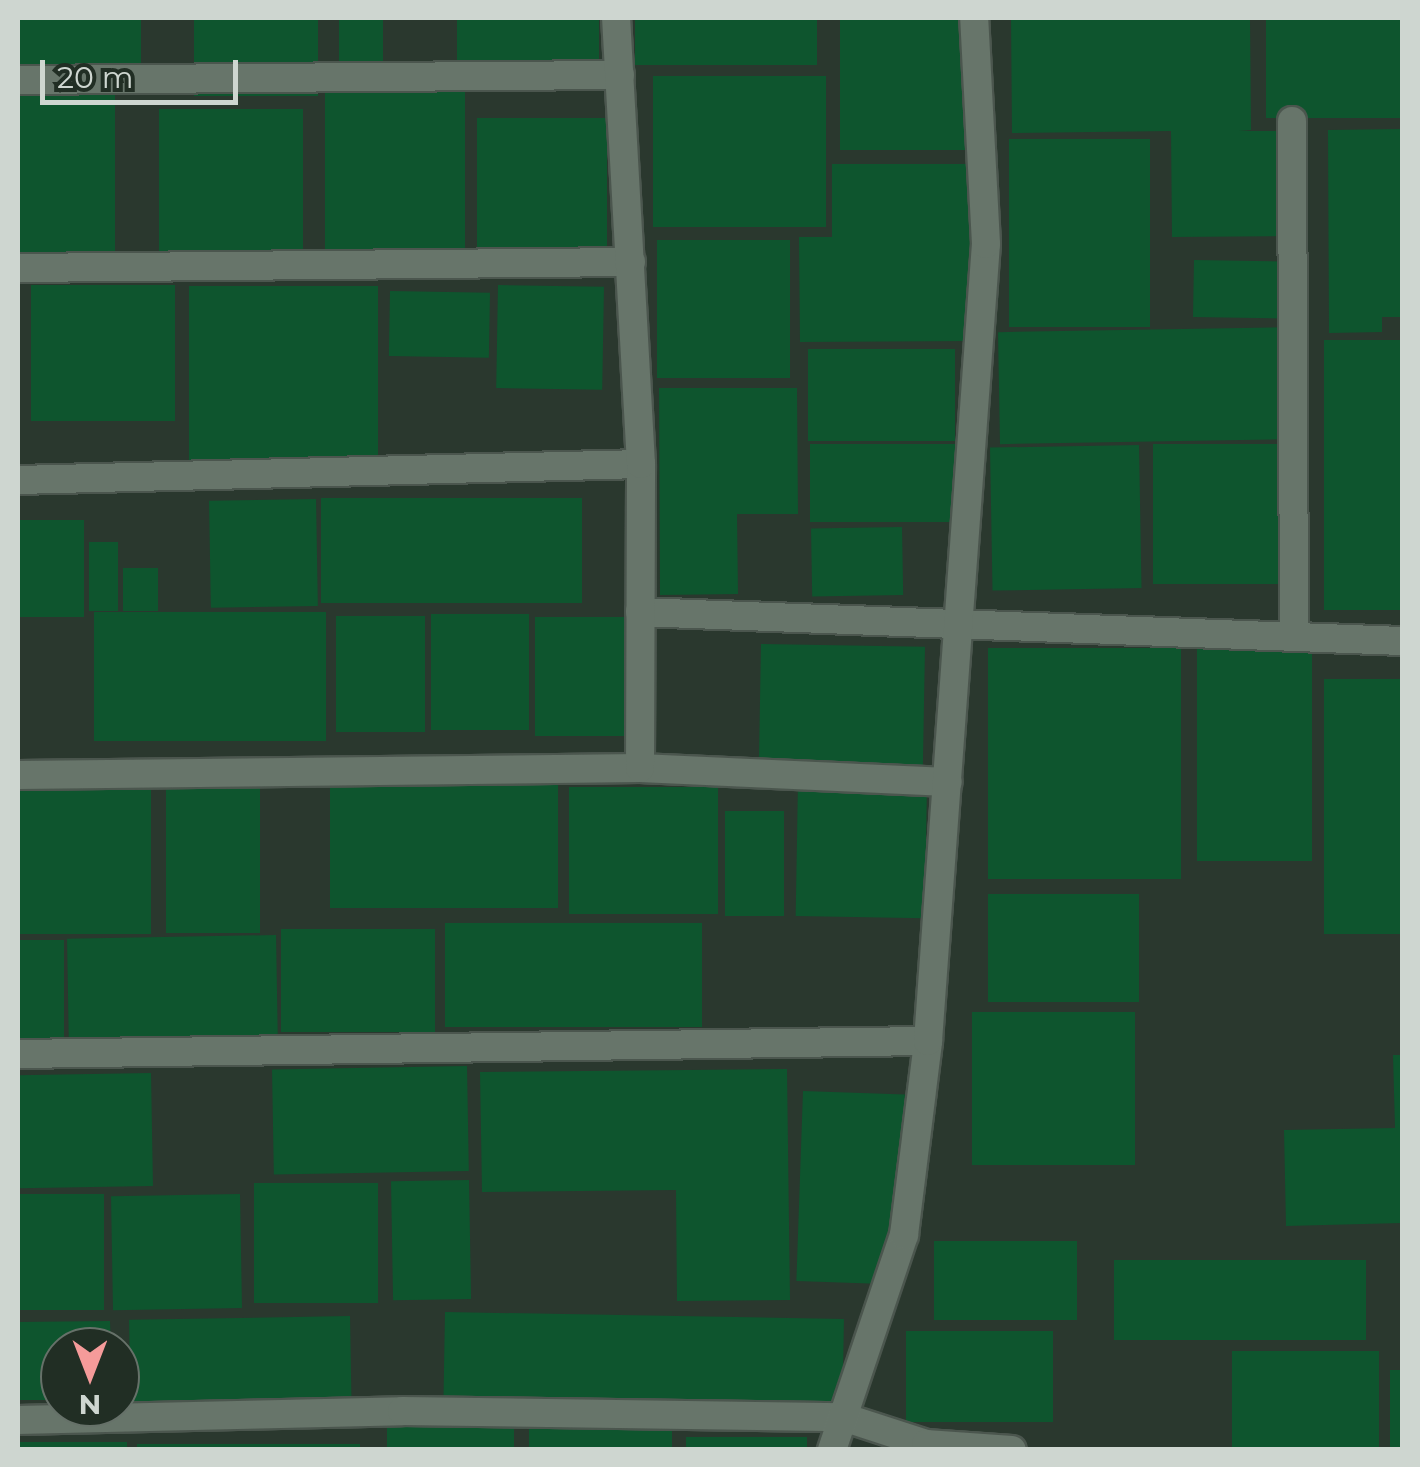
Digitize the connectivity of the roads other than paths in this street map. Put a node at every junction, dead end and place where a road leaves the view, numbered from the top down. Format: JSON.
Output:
{"nodes":[{"id":1,"x":616,"y":18,"type":"edge"},
{"id":2,"x":974,"y":18,"type":"edge"},
{"id":3,"x":620,"y":75,"type":"junction"},
{"id":4,"x":18,"y":80,"type":"edge"},
{"id":5,"x":1292,"y":121,"type":"dead end"},
{"id":6,"x":630,"y":262,"type":"junction"},
{"id":7,"x":18,"y":268,"type":"edge"},
{"id":8,"x":642,"y":464,"type":"junction"},
{"id":9,"x":18,"y":480,"type":"edge"},
{"id":10,"x":640,"y":612,"type":"junction"},
{"id":11,"x":961,"y":623,"type":"junction"},
{"id":12,"x":1294,"y":637,"type":"junction"},
{"id":13,"x":1402,"y":641,"type":"edge"},
{"id":14,"x":640,"y":768,"type":"junction"},
{"id":15,"x":18,"y":775,"type":"edge"},
{"id":16,"x":948,"y":782,"type":"junction"},
{"id":17,"x":928,"y":1040,"type":"junction"},
{"id":18,"x":18,"y":1054,"type":"edge"},
{"id":19,"x":844,"y":1416,"type":"junction"},
{"id":20,"x":18,"y":1420,"type":"edge"},
{"id":21,"x":832,"y":1450,"type":"edge"},
{"id":22,"x":1012,"y":1450,"type":"edge"}],
"edges":[{"from":1,"to":3,"type":"street"},
{"from":2,"to":11,"type":"street"},
{"from":3,"to":4,"type":"street"},
{"from":3,"to":6,"type":"street"},
{"from":5,"to":12,"type":"street"},
{"from":6,"to":7,"type":"street"},
{"from":6,"to":8,"type":"street"},
{"from":8,"to":9,"type":"street"},
{"from":8,"to":10,"type":"street"},
{"from":10,"to":11,"type":"street"},
{"from":10,"to":14,"type":"street"},
{"from":11,"to":12,"type":"street"},
{"from":11,"to":16,"type":"street"},
{"from":12,"to":13,"type":"street"},
{"from":14,"to":15,"type":"street"},
{"from":14,"to":16,"type":"street"},
{"from":16,"to":17,"type":"street"},
{"from":17,"to":18,"type":"street"},
{"from":17,"to":19,"type":"street"},
{"from":19,"to":20,"type":"street"},
{"from":19,"to":21,"type":"street"},
{"from":19,"to":22,"type":"street"}]}
